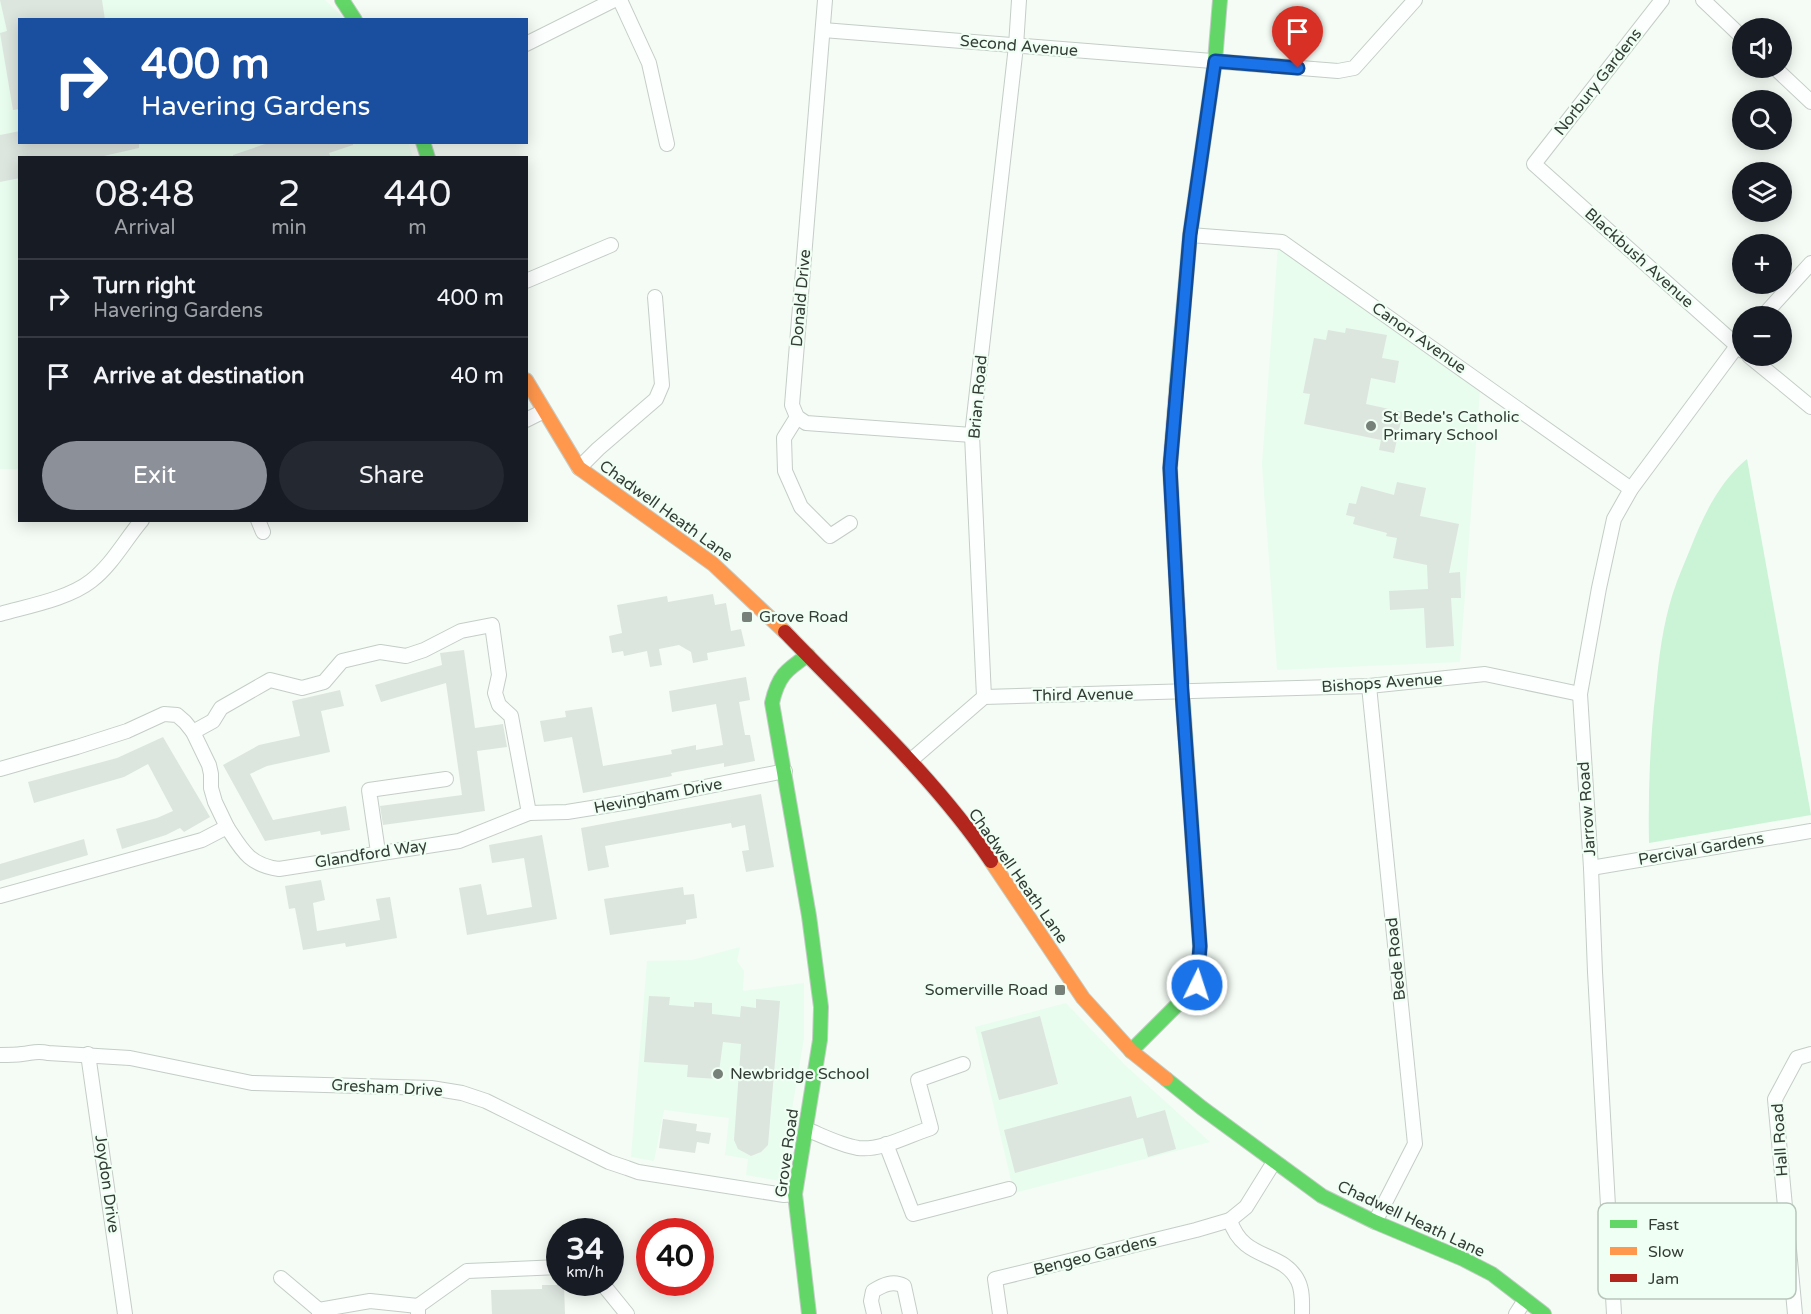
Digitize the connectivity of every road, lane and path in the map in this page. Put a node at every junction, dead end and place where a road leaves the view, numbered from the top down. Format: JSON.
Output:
{"nodes":[{"id":1,"x":342,"y":0,"type":"edge"},
{"id":2,"x":615,"y":0,"type":"edge"},
{"id":3,"x":620,"y":0,"type":"edge"},
{"id":4,"x":825,"y":0,"type":"edge"},
{"id":5,"x":1019,"y":0,"type":"edge"},
{"id":6,"x":1220,"y":0,"type":"edge"},
{"id":7,"x":1415,"y":0,"type":"edge"},
{"id":8,"x":1662,"y":0,"type":"edge"},
{"id":9,"x":1703,"y":0,"type":"edge"},
{"id":10,"x":354,"y":18,"type":"edge"},
{"id":11,"x":1732,"y":28,"type":"edge"},
{"id":12,"x":823,"y":30,"type":"junction"},
{"id":13,"x":528,"y":43,"type":"edge"},
{"id":14,"x":1016,"y":45,"type":"junction"},
{"id":15,"x":1215,"y":61,"type":"junction"},
{"id":16,"x":1786,"y":78,"type":"edge"},
{"id":17,"x":1811,"y":102,"type":"edge"},
{"id":18,"x":667,"y":144,"type":"dead end"},
{"id":19,"x":1534,"y":164,"type":"joint"},
{"id":20,"x":1190,"y":235,"type":"junction"},
{"id":21,"x":611,"y":245,"type":"dead end"},
{"id":22,"x":1811,"y":263,"type":"edge"},
{"id":23,"x":528,"y":280,"type":"edge"},
{"id":24,"x":655,"y":297,"type":"dead end"},
{"id":25,"x":1772,"y":306,"type":"edge"},
{"id":26,"x":1732,"y":337,"type":"edge"},
{"id":27,"x":1732,"y":357,"type":"edge"},
{"id":28,"x":1761,"y":366,"type":"edge"},
{"id":29,"x":528,"y":383,"type":"edge"},
{"id":30,"x":1811,"y":407,"type":"edge"},
{"id":31,"x":544,"y":411,"type":"junction"},
{"id":32,"x":796,"y":417,"type":"junction"},
{"id":33,"x":528,"y":419,"type":"edge"},
{"id":34,"x":972,"y":435,"type":"junction"},
{"id":35,"x":579,"y":468,"type":"junction"},
{"id":36,"x":1631,"y":489,"type":"junction"},
{"id":37,"x":136,"y":522,"type":"edge"},
{"id":38,"x":850,"y":523,"type":"dead end"},
{"id":39,"x":0,"y":614,"type":"edge"},
{"id":40,"x":808,"y":655,"type":"junction"},
{"id":41,"x":1369,"y":687,"type":"junction"},
{"id":42,"x":1182,"y":692,"type":"junction"},
{"id":43,"x":1580,"y":694,"type":"junction"},
{"id":44,"x":984,"y":697,"type":"junction"},
{"id":45,"x":193,"y":732,"type":"junction"},
{"id":46,"x":910,"y":761,"type":"junction"},
{"id":47,"x":0,"y":769,"type":"edge"},
{"id":48,"x":785,"y":771,"type":"junction"},
{"id":49,"x":446,"y":778,"type":"dead end"},
{"id":50,"x":529,"y":813,"type":"junction"},
{"id":51,"x":227,"y":826,"type":"junction"},
{"id":52,"x":1811,"y":831,"type":"edge"},
{"id":53,"x":378,"y":852,"type":"junction"},
{"id":54,"x":1591,"y":868,"type":"junction"},
{"id":55,"x":0,"y":896,"type":"edge"},
{"id":56,"x":1131,"y":1051,"type":"junction"},
{"id":57,"x":88,"y":1054,"type":"junction"},
{"id":58,"x":1811,"y":1054,"type":"edge"},
{"id":59,"x":0,"y":1055,"type":"edge"},
{"id":60,"x":963,"y":1064,"type":"dead end"},
{"id":61,"x":806,"y":1129,"type":"junction"},
{"id":62,"x":886,"y":1144,"type":"junction"},
{"id":63,"x":1274,"y":1162,"type":"junction"},
{"id":64,"x":1009,"y":1189,"type":"dead end"},
{"id":65,"x":795,"y":1194,"type":"junction"},
{"id":66,"x":1608,"y":1203,"type":"edge"},
{"id":67,"x":1785,"y":1203,"type":"edge"},
{"id":68,"x":1230,"y":1220,"type":"junction"},
{"id":69,"x":1375,"y":1222,"type":"junction"},
{"id":70,"x":546,"y":1268,"type":"edge"},
{"id":71,"x":281,"y":1278,"type":"dead end"},
{"id":72,"x":612,"y":1296,"type":"edge"},
{"id":73,"x":1613,"y":1299,"type":"edge"},
{"id":74,"x":1794,"y":1299,"type":"edge"},
{"id":75,"x":1524,"y":1300,"type":"junction"},
{"id":76,"x":418,"y":1310,"type":"edge"},
{"id":77,"x":319,"y":1312,"type":"edge"},
{"id":78,"x":125,"y":1314,"type":"edge"},
{"id":79,"x":627,"y":1314,"type":"edge"},
{"id":80,"x":809,"y":1314,"type":"edge"},
{"id":81,"x":874,"y":1314,"type":"edge"},
{"id":82,"x":910,"y":1314,"type":"edge"},
{"id":83,"x":1000,"y":1314,"type":"edge"},
{"id":84,"x":1302,"y":1314,"type":"edge"},
{"id":85,"x":1516,"y":1314,"type":"edge"},
{"id":86,"x":1545,"y":1314,"type":"edge"},
{"id":87,"x":1614,"y":1314,"type":"edge"},
{"id":88,"x":1795,"y":1314,"type":"edge"}],
"edges":[{"from":1,"to":10,"type":"street"},
{"from":2,"to":13,"type":"street"},
{"from":3,"to":18,"type":"street"},
{"from":4,"to":12,"type":"street","name":"Donald Drive"},
{"from":5,"to":14,"type":"street","name":"Brian Road"},
{"from":6,"to":15,"type":"street"},
{"from":7,"to":15,"type":"street","name":"Second Avenue"},
{"from":8,"to":19,"type":"street","name":"Norbury Gardens"},
{"from":9,"to":11,"type":"street"},
{"from":12,"to":14,"type":"street","name":"Second Avenue"},
{"from":12,"to":32,"type":"street","name":"Donald Drive"},
{"from":14,"to":15,"type":"street","name":"Second Avenue"},
{"from":14,"to":34,"type":"street","name":"Brian Road"},
{"from":15,"to":20,"type":"street"},
{"from":16,"to":17,"type":"street"},
{"from":19,"to":26,"type":"street","name":"Blackbush Avenue"},
{"from":20,"to":36,"type":"street","name":"Canon Avenue"},
{"from":20,"to":42,"type":"street"},
{"from":21,"to":23,"type":"street"},
{"from":22,"to":25,"type":"street"},
{"from":24,"to":35,"type":"street"},
{"from":27,"to":36,"type":"street","name":"Jarrow Road"},
{"from":28,"to":30,"type":"street"},
{"from":29,"to":31,"type":"street","name":"Chadwell Heath Lane"},
{"from":31,"to":33,"type":"street"},
{"from":31,"to":35,"type":"street","name":"Chadwell Heath Lane"},
{"from":32,"to":34,"type":"street"},
{"from":32,"to":38,"type":"street"},
{"from":34,"to":44,"type":"street","name":"Brian Road"},
{"from":35,"to":40,"type":"street","name":"Chadwell Heath Lane"},
{"from":36,"to":43,"type":"street","name":"Jarrow Road"},
{"from":37,"to":39,"type":"street"},
{"from":40,"to":46,"type":"street","name":"Chadwell Heath Lane"},
{"from":40,"to":48,"type":"street","name":"Grove Road"},
{"from":41,"to":42,"type":"street","name":"Bishops Avenue"},
{"from":41,"to":43,"type":"street","name":"Bishops Avenue"},
{"from":41,"to":69,"type":"street","name":"Bede Road"},
{"from":42,"to":44,"type":"street","name":"Third Avenue"},
{"from":42,"to":56,"type":"street"},
{"from":43,"to":54,"type":"street","name":"Jarrow Road"},
{"from":44,"to":46,"type":"street"},
{"from":45,"to":47,"type":"street","name":"Glandford Way"},
{"from":45,"to":50,"type":"street"},
{"from":45,"to":51,"type":"street","name":"Glandford Way"},
{"from":46,"to":56,"type":"street","name":"Chadwell Heath Lane"},
{"from":48,"to":50,"type":"street","name":"Hevingham Drive"},
{"from":48,"to":61,"type":"street","name":"Grove Road"},
{"from":49,"to":53,"type":"street"},
{"from":50,"to":53,"type":"street","name":"Glandford Way"},
{"from":51,"to":53,"type":"street","name":"Glandford Way"},
{"from":51,"to":55,"type":"street"},
{"from":52,"to":54,"type":"street","name":"Percival Gardens"},
{"from":54,"to":66,"type":"street","name":"Jarrow Road"},
{"from":56,"to":63,"type":"street","name":"Chadwell Heath Lane"},
{"from":57,"to":59,"type":"street","name":"Gresham Drive"},
{"from":57,"to":65,"type":"street","name":"Gresham Drive"},
{"from":57,"to":78,"type":"street","name":"Joydon Drive"},
{"from":58,"to":67,"type":"street","name":"Hall Road"},
{"from":60,"to":62,"type":"street"},
{"from":61,"to":62,"type":"street"},
{"from":61,"to":65,"type":"street","name":"Grove Road"},
{"from":62,"to":64,"type":"street"},
{"from":63,"to":68,"type":"street"},
{"from":63,"to":69,"type":"street","name":"Chadwell Heath Lane"},
{"from":65,"to":80,"type":"street","name":"Grove Road"},
{"from":68,"to":83,"type":"street","name":"Bengeo Gardens"},
{"from":68,"to":84,"type":"street"},
{"from":69,"to":75,"type":"street","name":"Chadwell Heath Lane"},
{"from":70,"to":76,"type":"street"},
{"from":71,"to":77,"type":"street"},
{"from":72,"to":79,"type":"street"},
{"from":73,"to":87,"type":"street","name":"Jarrow Road"},
{"from":74,"to":88,"type":"street","name":"Hall Road"},
{"from":75,"to":85,"type":"street"},
{"from":75,"to":86,"type":"street","name":"Chadwell Heath Lane"},
{"from":76,"to":77,"type":"street"},
{"from":81,"to":82,"type":"street"}]}
